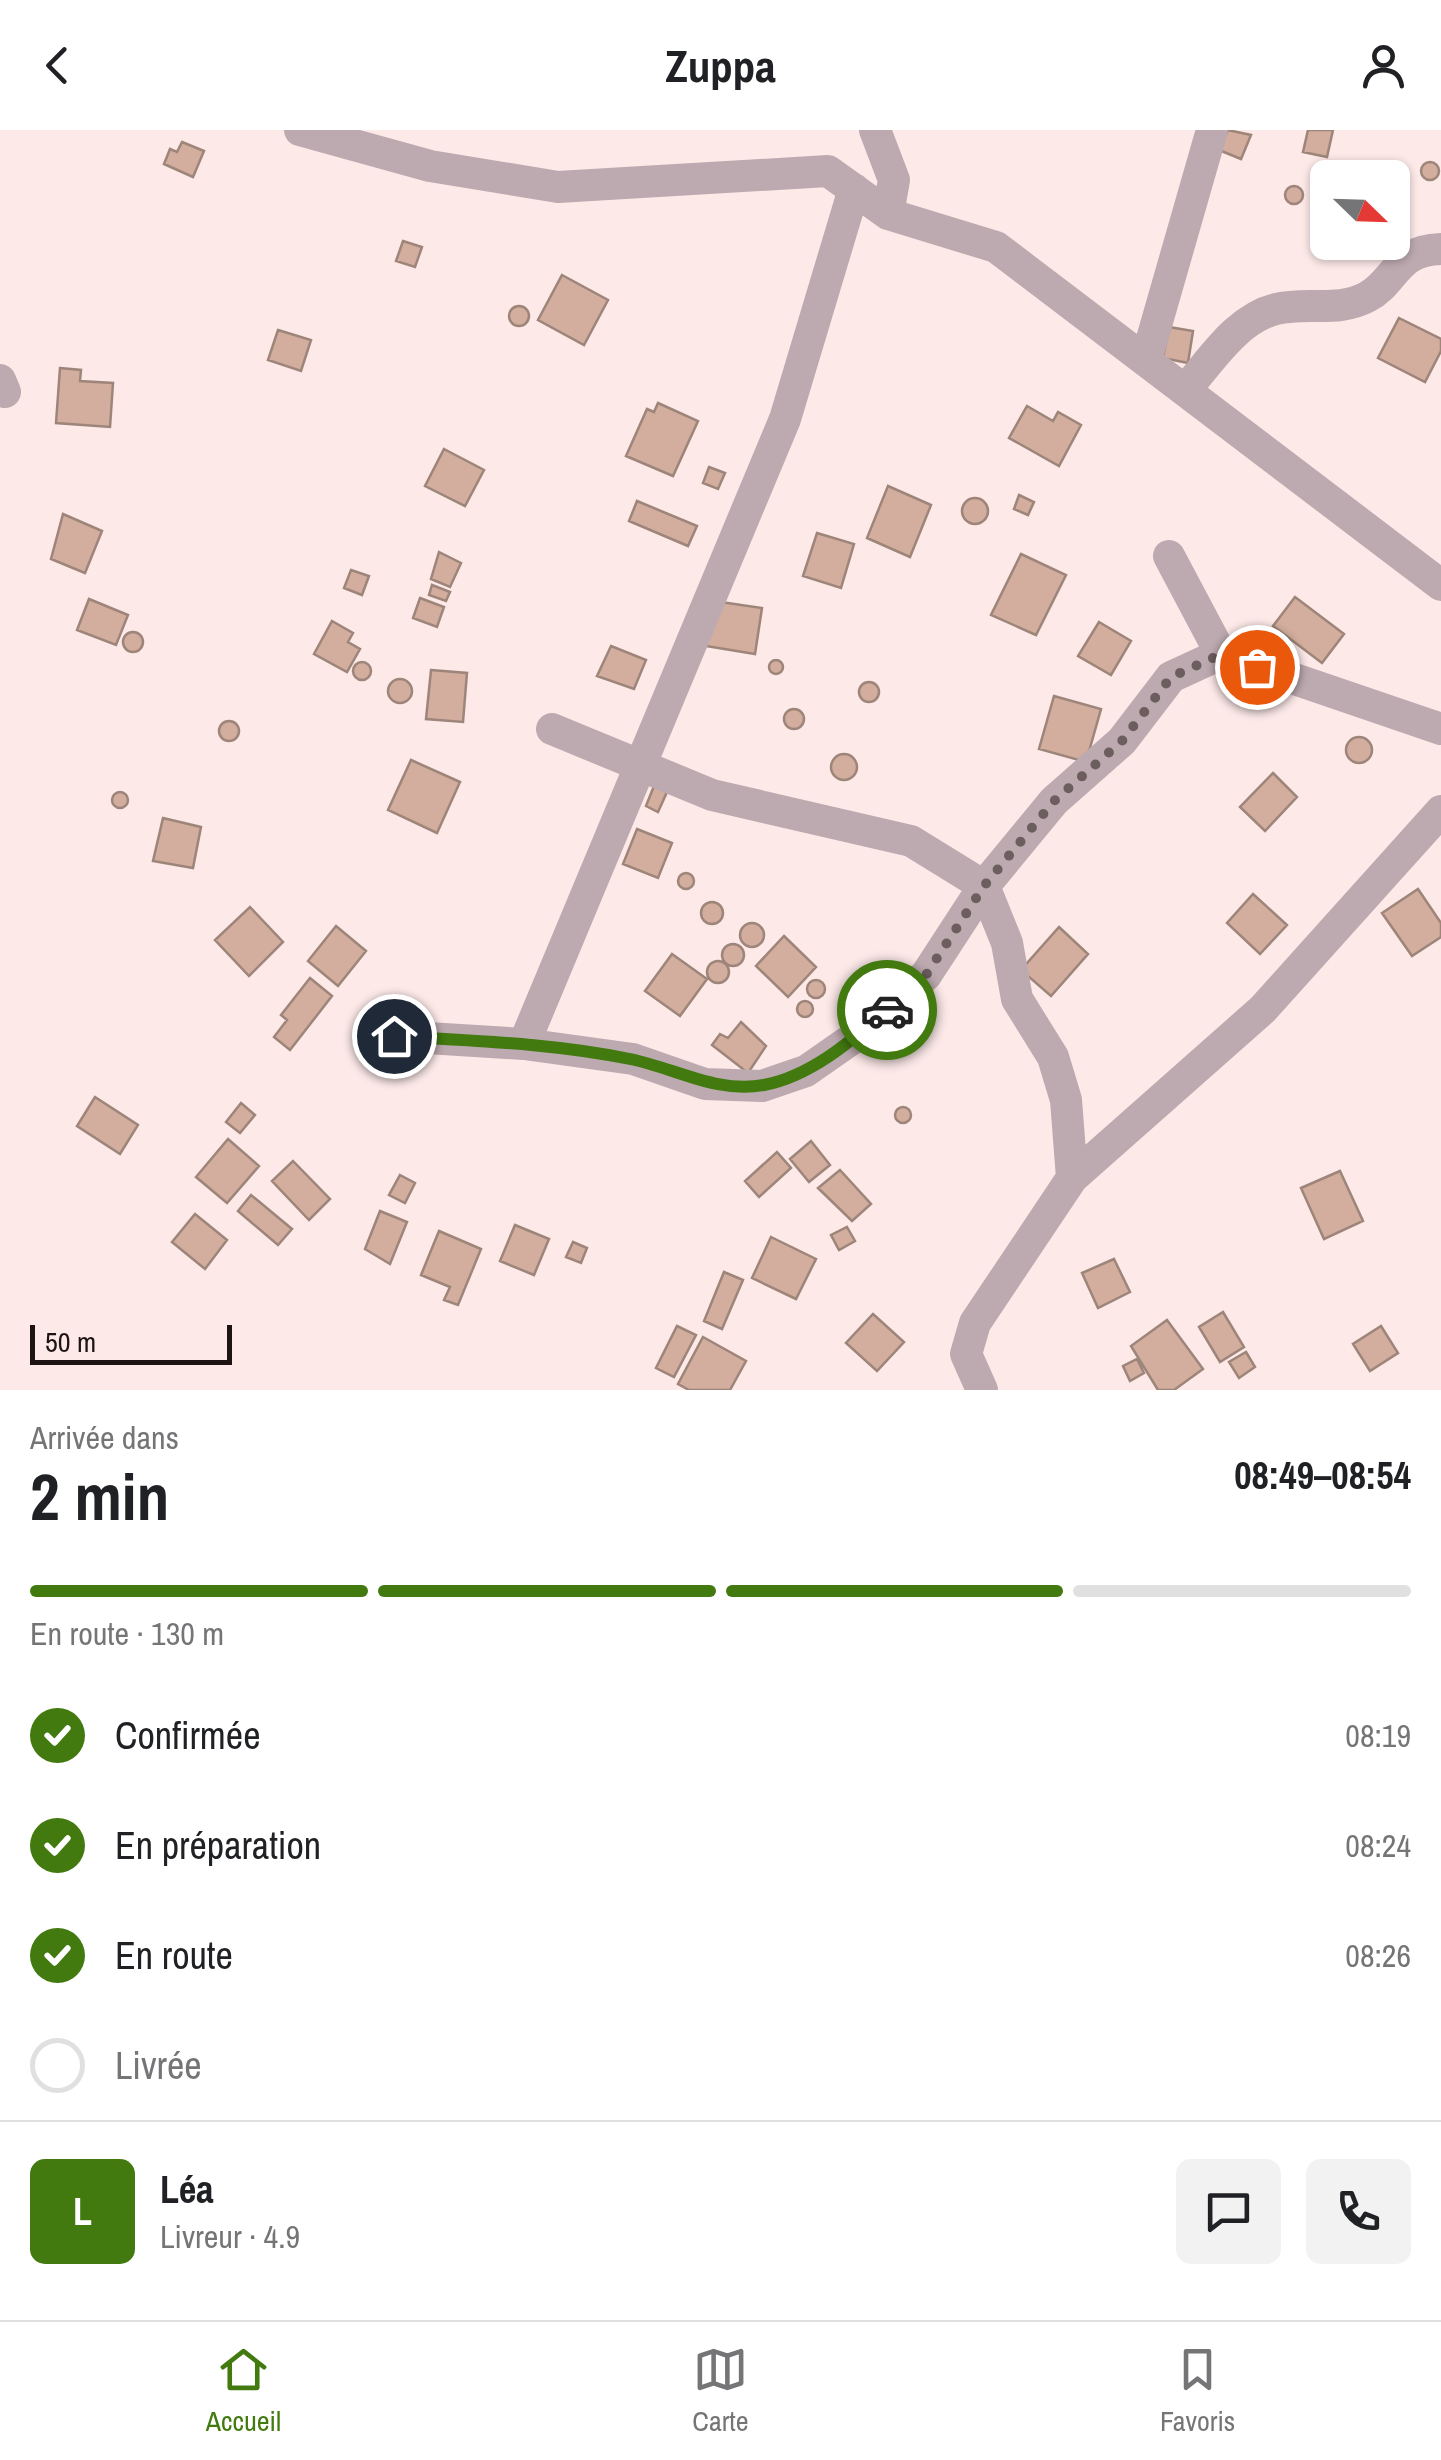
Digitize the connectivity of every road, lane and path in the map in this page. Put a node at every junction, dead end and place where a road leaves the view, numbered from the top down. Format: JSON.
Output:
{"nodes":[{"id":1,"x":300,"y":130,"type":"edge"},
{"id":2,"x":875,"y":130,"type":"edge"},
{"id":3,"x":1212,"y":130,"type":"edge"},
{"id":4,"x":854,"y":189,"type":"junction"},
{"id":5,"x":888,"y":214,"type":"junction"},
{"id":6,"x":1441,"y":249,"type":"edge"},
{"id":7,"x":1146,"y":360,"type":"junction"},
{"id":8,"x":1186,"y":390,"type":"junction"},
{"id":9,"x":1169,"y":556,"type":"dead end"},
{"id":10,"x":1441,"y":585,"type":"edge"},
{"id":11,"x":1222,"y":654,"type":"junction"},
{"id":12,"x":552,"y":729,"type":"dead end"},
{"id":13,"x":1441,"y":729,"type":"edge"},
{"id":14,"x":642,"y":766,"type":"junction"},
{"id":15,"x":1441,"y":811,"type":"edge"},
{"id":16,"x":984,"y":886,"type":"junction"},
{"id":17,"x":394,"y":1036,"type":"dead end"},
{"id":18,"x":524,"y":1044,"type":"junction"},
{"id":19,"x":1072,"y":1178,"type":"junction"},
{"id":20,"x":982,"y":1390,"type":"edge"}],
"edges":[{"from":1,"to":4,"type":"street"},
{"from":2,"to":5,"type":"street"},
{"from":3,"to":7,"type":"street"},
{"from":4,"to":5,"type":"street"},
{"from":4,"to":14,"type":"street"},
{"from":5,"to":7,"type":"street"},
{"from":6,"to":8,"type":"street"},
{"from":7,"to":8,"type":"street"},
{"from":8,"to":10,"type":"street"},
{"from":9,"to":11,"type":"street"},
{"from":11,"to":13,"type":"street"},
{"from":11,"to":16,"type":"street"},
{"from":12,"to":14,"type":"street"},
{"from":14,"to":16,"type":"street"},
{"from":14,"to":18,"type":"street"},
{"from":15,"to":19,"type":"street"},
{"from":16,"to":18,"type":"street"},
{"from":16,"to":19,"type":"street"},
{"from":17,"to":18,"type":"street"},
{"from":19,"to":20,"type":"street"}]}
